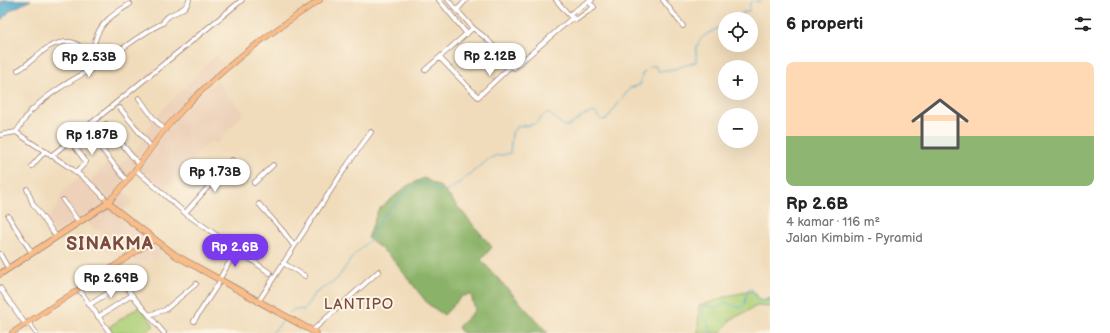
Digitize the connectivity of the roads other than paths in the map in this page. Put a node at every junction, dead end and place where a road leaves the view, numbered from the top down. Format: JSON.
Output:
{"nodes":[{"id":1,"x":189,"y":0,"type":"edge"},
{"id":2,"x":242,"y":0,"type":"edge"},
{"id":3,"x":320,"y":0,"type":"edge"},
{"id":4,"x":440,"y":0,"type":"edge"},
{"id":5,"x":448,"y":0,"type":"edge"},
{"id":6,"x":466,"y":0,"type":"edge"},
{"id":7,"x":556,"y":0,"type":"edge"},
{"id":8,"x":591,"y":0,"type":"edge"},
{"id":9,"x":663,"y":0,"type":"edge"},
{"id":10,"x":130,"y":4,"type":"dead end"},
{"id":11,"x":457,"y":10,"type":"junction"},
{"id":12,"x":571,"y":16,"type":"junction"},
{"id":13,"x":683,"y":26,"type":"dead end"},
{"id":14,"x":473,"y":28,"type":"junction"},
{"id":15,"x":467,"y":34,"type":"junction"},
{"id":16,"x":440,"y":58,"type":"junction"},
{"id":17,"x":511,"y":66,"type":"junction"},
{"id":18,"x":87,"y":68,"type":"junction"},
{"id":19,"x":18,"y":70,"type":"dead end"},
{"id":20,"x":425,"y":70,"type":"dead end"},
{"id":21,"x":139,"y":98,"type":"dead end"},
{"id":22,"x":120,"y":108,"type":"dead end"},
{"id":23,"x":106,"y":124,"type":"dead end"},
{"id":24,"x":84,"y":128,"type":"junction"},
{"id":25,"x":165,"y":130,"type":"junction"},
{"id":26,"x":16,"y":132,"type":"junction"},
{"id":27,"x":371,"y":132,"type":"dead end"},
{"id":28,"x":0,"y":135,"type":"edge"},
{"id":29,"x":69,"y":139,"type":"junction"},
{"id":30,"x":151,"y":147,"type":"junction"},
{"id":31,"x":44,"y":151,"type":"junction"},
{"id":32,"x":51,"y":156,"type":"junction"},
{"id":33,"x":232,"y":160,"type":"dead end"},
{"id":34,"x":274,"y":165,"type":"dead end"},
{"id":35,"x":32,"y":166,"type":"dead end"},
{"id":36,"x":137,"y":167,"type":"junction"},
{"id":37,"x":76,"y":173,"type":"junction"},
{"id":38,"x":127,"y":181,"type":"junction"},
{"id":39,"x":254,"y":183,"type":"dead end"},
{"id":40,"x":27,"y":189,"type":"dead end"},
{"id":41,"x":63,"y":200,"type":"dead end"},
{"id":42,"x":108,"y":201,"type":"junction"},
{"id":43,"x":259,"y":204,"type":"dead end"},
{"id":44,"x":185,"y":213,"type":"junction"},
{"id":45,"x":8,"y":216,"type":"dead end"},
{"id":46,"x":79,"y":221,"type":"junction"},
{"id":47,"x":55,"y":235,"type":"junction"},
{"id":48,"x":154,"y":240,"type":"junction"},
{"id":49,"x":294,"y":246,"type":"junction"},
{"id":50,"x":237,"y":249,"type":"junction"},
{"id":51,"x":32,"y":252,"type":"junction"},
{"id":52,"x":0,"y":254,"type":"edge"},
{"id":53,"x":283,"y":263,"type":"junction"},
{"id":54,"x":7,"y":266,"type":"junction"},
{"id":55,"x":114,"y":267,"type":"junction"},
{"id":56,"x":0,"y":271,"type":"edge"},
{"id":57,"x":379,"y":271,"type":"dead end"},
{"id":58,"x":270,"y":273,"type":"dead end"},
{"id":59,"x":0,"y":274,"type":"edge"},
{"id":60,"x":305,"y":276,"type":"dead end"},
{"id":61,"x":219,"y":280,"type":"junction"},
{"id":62,"x":124,"y":283,"type":"junction"},
{"id":63,"x":196,"y":284,"type":"dead end"},
{"id":64,"x":0,"y":288,"type":"edge"},
{"id":65,"x":79,"y":289,"type":"junction"},
{"id":66,"x":132,"y":295,"type":"junction"},
{"id":67,"x":258,"y":302,"type":"junction"},
{"id":68,"x":89,"y":305,"type":"junction"},
{"id":69,"x":149,"y":315,"type":"junction"},
{"id":70,"x":98,"y":317,"type":"junction"},
{"id":71,"x":194,"y":320,"type":"dead end"},
{"id":72,"x":27,"y":324,"type":"junction"},
{"id":73,"x":313,"y":331,"type":"edge"},
{"id":74,"x":12,"y":333,"type":"edge"},
{"id":75,"x":36,"y":333,"type":"edge"},
{"id":76,"x":110,"y":333,"type":"edge"},
{"id":77,"x":164,"y":333,"type":"edge"},
{"id":78,"x":304,"y":333,"type":"edge"}],
"edges":[{"from":1,"to":18,"type":"street"},
{"from":2,"to":24,"type":"street"},
{"from":3,"to":25,"type":"main road"},
{"from":4,"to":15,"type":"street"},
{"from":5,"to":11,"type":"street"},
{"from":6,"to":11,"type":"street"},
{"from":7,"to":12,"type":"street"},
{"from":8,"to":12,"type":"street"},
{"from":8,"to":12,"type":"street"},
{"from":9,"to":13,"type":"street"},
{"from":10,"to":18,"type":"street"},
{"from":11,"to":14,"type":"street"},
{"from":12,"to":17,"type":"street"},
{"from":14,"to":15,"type":"street"},
{"from":14,"to":17,"type":"street"},
{"from":15,"to":16,"type":"street"},
{"from":16,"to":17,"type":"street"},
{"from":16,"to":20,"type":"street"},
{"from":18,"to":19,"type":"street"},
{"from":18,"to":26,"type":"street"},
{"from":21,"to":25,"type":"street"},
{"from":22,"to":30,"type":"street"},
{"from":23,"to":36,"type":"street"},
{"from":24,"to":29,"type":"street"},
{"from":24,"to":38,"type":"street"},
{"from":25,"to":30,"type":"main road"},
{"from":26,"to":28,"type":"street"},
{"from":26,"to":31,"type":"street"},
{"from":27,"to":49,"type":"street"},
{"from":29,"to":32,"type":"street"},
{"from":29,"to":37,"type":"street"},
{"from":30,"to":36,"type":"main road"},
{"from":31,"to":32,"type":"street"},
{"from":31,"to":35,"type":"street"},
{"from":32,"to":37,"type":"street"},
{"from":33,"to":44,"type":"street"},
{"from":34,"to":39,"type":"street"},
{"from":36,"to":38,"type":"main road"},
{"from":36,"to":44,"type":"street"},
{"from":37,"to":42,"type":"street"},
{"from":38,"to":42,"type":"main road"},
{"from":40,"to":47,"type":"street"},
{"from":41,"to":46,"type":"street"},
{"from":42,"to":46,"type":"highway"},
{"from":42,"to":48,"type":"highway"},
{"from":43,"to":49,"type":"street"},
{"from":44,"to":50,"type":"street"},
{"from":45,"to":51,"type":"street"},
{"from":46,"to":47,"type":"highway"},
{"from":46,"to":51,"type":"highway"},
{"from":47,"to":51,"type":"highway"},
{"from":48,"to":55,"type":"main road"},
{"from":48,"to":61,"type":"highway"},
{"from":49,"to":53,"type":"street"},
{"from":50,"to":58,"type":"street"},
{"from":50,"to":61,"type":"street"},
{"from":51,"to":54,"type":"highway"},
{"from":51,"to":59,"type":"highway"},
{"from":52,"to":54,"type":"street"},
{"from":53,"to":60,"type":"street"},
{"from":53,"to":67,"type":"street"},
{"from":54,"to":56,"type":"highway"},
{"from":55,"to":62,"type":"street"},
{"from":55,"to":65,"type":"main road"},
{"from":57,"to":73,"type":"street"},
{"from":61,"to":67,"type":"highway"},
{"from":61,"to":71,"type":"street"},
{"from":62,"to":66,"type":"street"},
{"from":62,"to":68,"type":"street"},
{"from":63,"to":69,"type":"street"},
{"from":64,"to":72,"type":"street"},
{"from":65,"to":68,"type":"street"},
{"from":65,"to":72,"type":"main road"},
{"from":66,"to":69,"type":"street"},
{"from":66,"to":70,"type":"street"},
{"from":67,"to":73,"type":"highway"},
{"from":68,"to":70,"type":"street"},
{"from":69,"to":77,"type":"street"},
{"from":70,"to":76,"type":"street"},
{"from":72,"to":74,"type":"main road"},
{"from":72,"to":75,"type":"street"},
{"from":73,"to":78,"type":"main road"}]}
